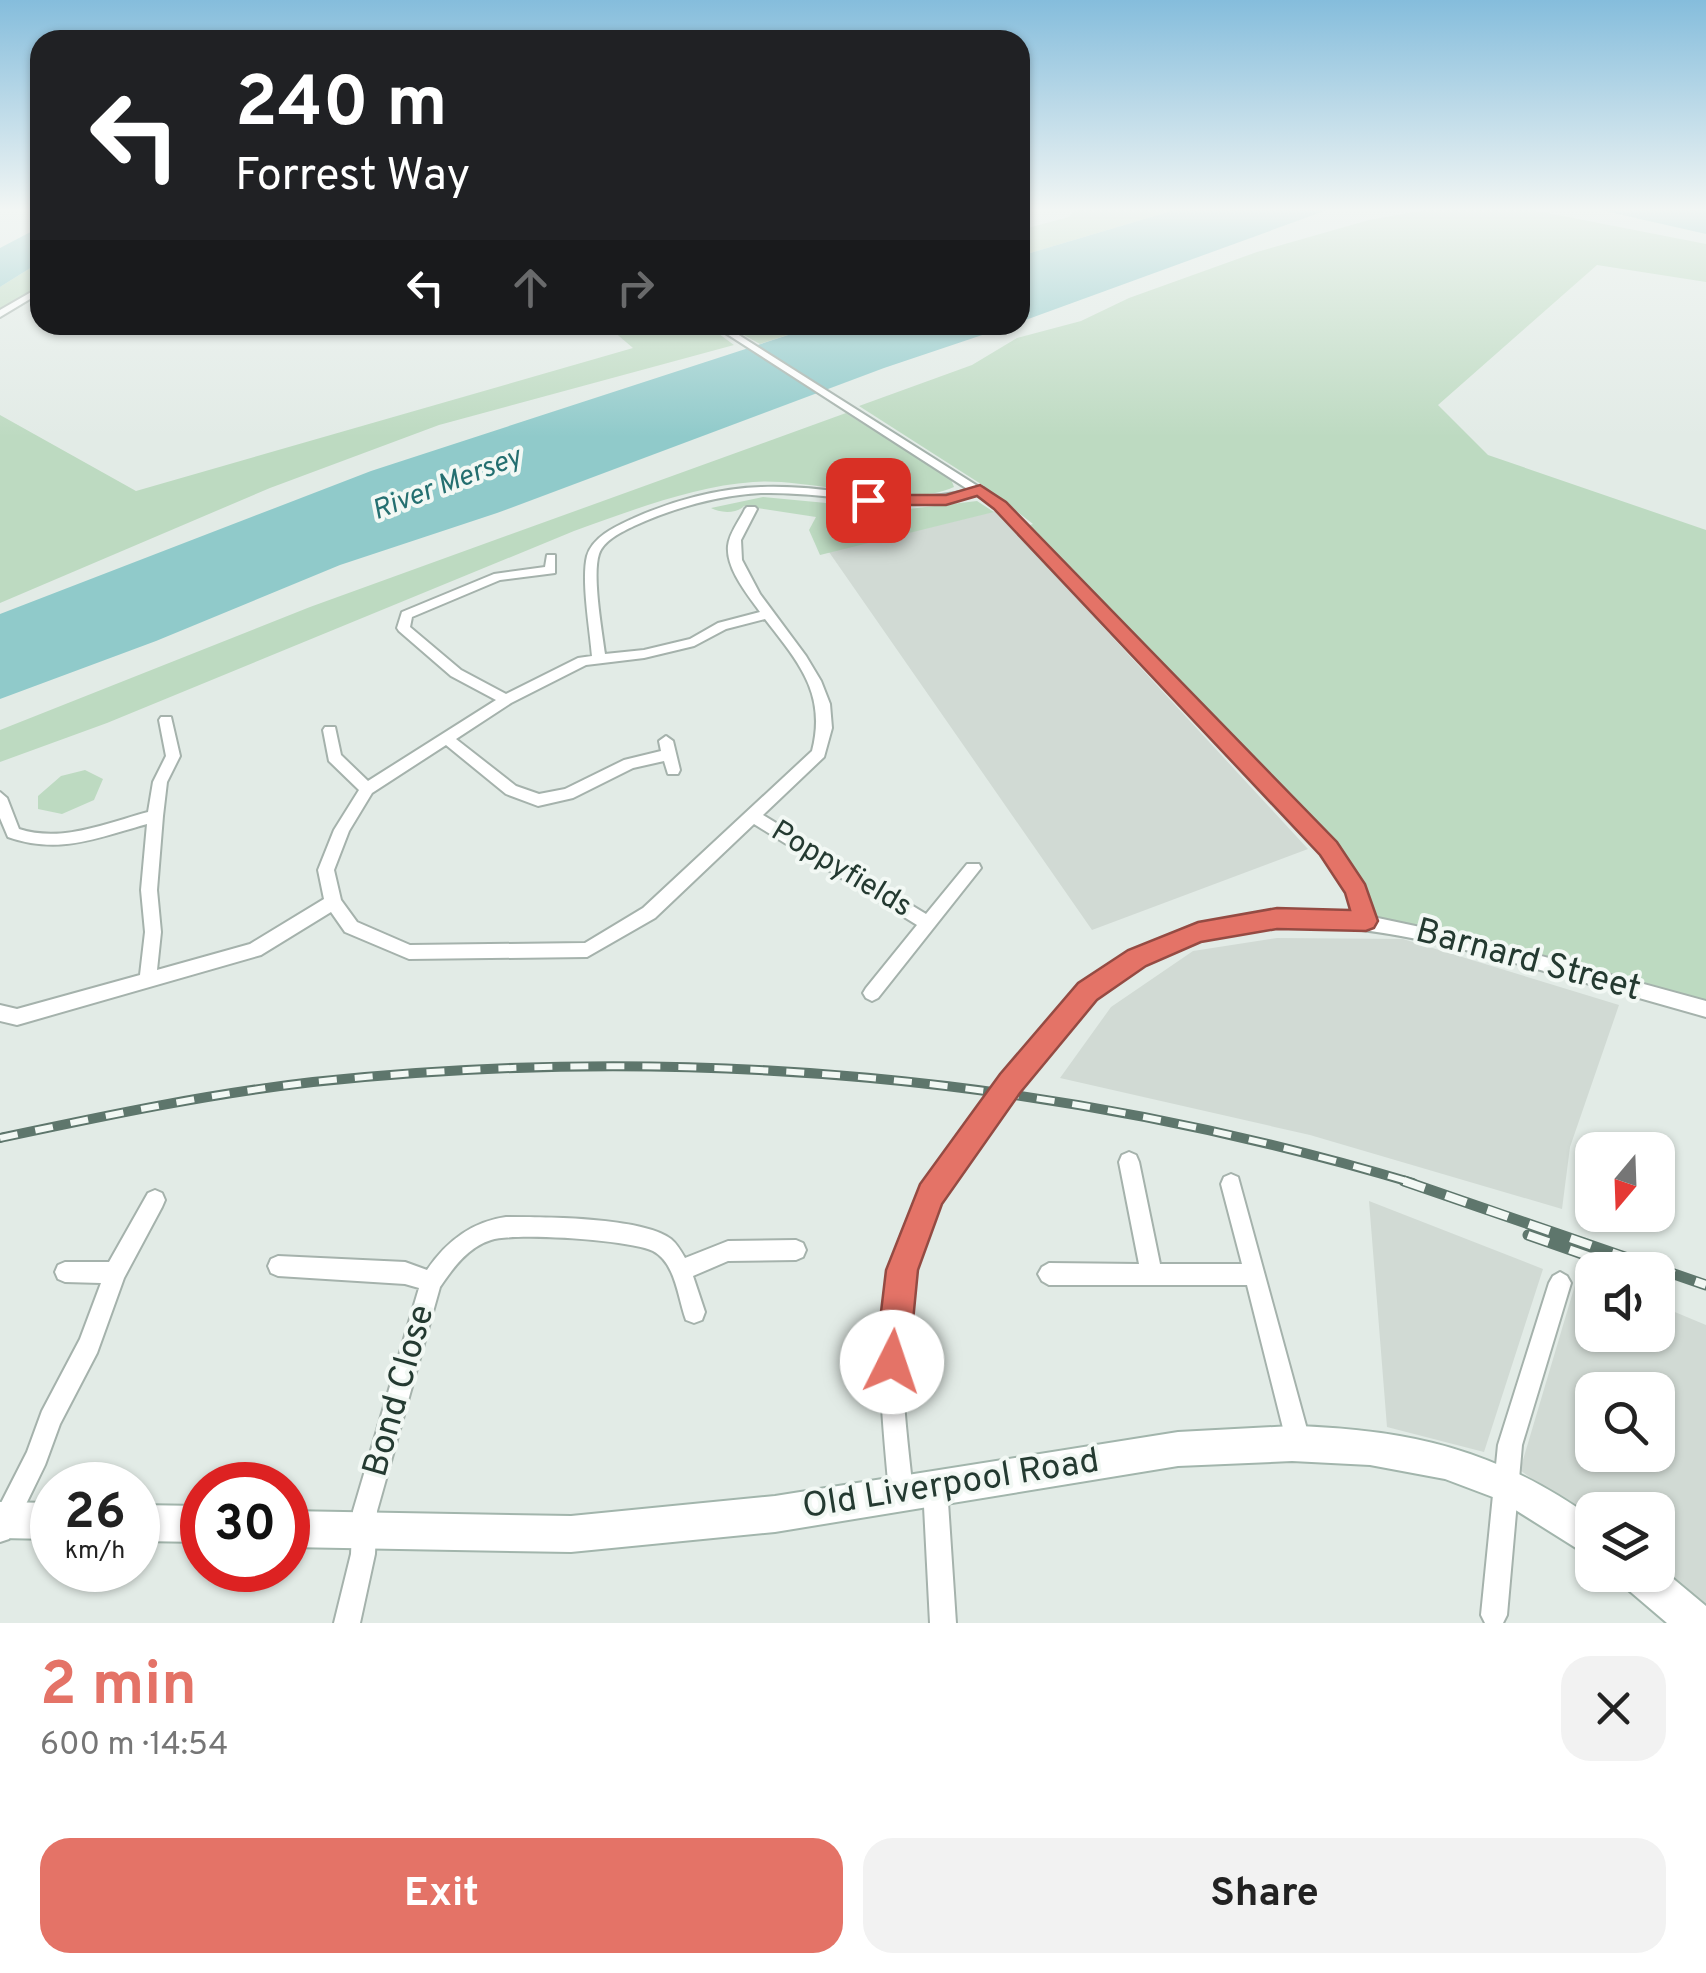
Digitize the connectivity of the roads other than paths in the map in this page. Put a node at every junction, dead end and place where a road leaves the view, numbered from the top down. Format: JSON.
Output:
{"nodes":[{"id":1,"x":30,"y":294,"type":"edge"},
{"id":2,"x":0,"y":314,"type":"edge"},
{"id":3,"x":733,"y":335,"type":"edge"},
{"id":4,"x":980,"y":490,"type":"junction"},
{"id":5,"x":726,"y":515,"type":"dead end"},
{"id":6,"x":551,"y":564,"type":"dead end"},
{"id":7,"x":768,"y":614,"type":"junction"},
{"id":8,"x":599,"y":658,"type":"junction"},
{"id":9,"x":506,"y":700,"type":"junction"},
{"id":10,"x":166,"y":720,"type":"dead end"},
{"id":11,"x":330,"y":730,"type":"dead end"},
{"id":12,"x":447,"y":739,"type":"junction"},
{"id":13,"x":669,"y":755,"type":"dead end"},
{"id":14,"x":367,"y":790,"type":"junction"},
{"id":15,"x":0,"y":798,"type":"edge"},
{"id":16,"x":155,"y":816,"type":"junction"},
{"id":17,"x":753,"y":816,"type":"junction"},
{"id":18,"x":974,"y":868,"type":"dead end"},
{"id":19,"x":333,"y":902,"type":"junction"},
{"id":20,"x":1366,"y":921,"type":"junction"},
{"id":21,"x":929,"y":924,"type":"junction"},
{"id":22,"x":148,"y":978,"type":"junction"},
{"id":23,"x":872,"y":993,"type":"dead end"},
{"id":24,"x":1706,"y":1009,"type":"edge"},
{"id":25,"x":0,"y":1013,"type":"edge"},
{"id":26,"x":1129,"y":1162,"type":"dead end"},
{"id":27,"x":1231,"y":1184,"type":"dead end"},
{"id":28,"x":156,"y":1200,"type":"dead end"},
{"id":29,"x":796,"y":1250,"type":"dead end"},
{"id":30,"x":278,"y":1266,"type":"dead end"},
{"id":31,"x":681,"y":1270,"type":"junction"},
{"id":32,"x":65,"y":1272,"type":"dead end"},
{"id":33,"x":1151,"y":1272,"type":"junction"},
{"id":34,"x":115,"y":1273,"type":"junction"},
{"id":35,"x":1049,"y":1274,"type":"dead end"},
{"id":36,"x":1255,"y":1275,"type":"junction"},
{"id":37,"x":431,"y":1282,"type":"junction"},
{"id":38,"x":1560,"y":1283,"type":"dead end"},
{"id":39,"x":694,"y":1312,"type":"dead end"},
{"id":40,"x":1299,"y":1444,"type":"junction"},
{"id":41,"x":1509,"y":1485,"type":"junction"},
{"id":42,"x":918,"y":1490,"type":"junction"},
{"id":43,"x":30,"y":1522,"type":"edge"},
{"id":44,"x":2,"y":1523,"type":"edge"},
{"id":45,"x":310,"y":1529,"type":"edge"},
{"id":46,"x":1575,"y":1529,"type":"edge"},
{"id":47,"x":364,"y":1533,"type":"junction"},
{"id":48,"x":1659,"y":1592,"type":"edge"},
{"id":49,"x":1494,"y":1615,"type":"dead end"},
{"id":50,"x":347,"y":1623,"type":"edge"},
{"id":51,"x":942,"y":1623,"type":"edge"},
{"id":52,"x":1697,"y":1623,"type":"edge"}],
"edges":[{"from":1,"to":2,"type":"street"},
{"from":3,"to":4,"type":"street"},
{"from":4,"to":8,"type":"street"},
{"from":4,"to":20,"type":"street"},
{"from":5,"to":7,"type":"street"},
{"from":6,"to":9,"type":"street"},
{"from":7,"to":8,"type":"street"},
{"from":7,"to":17,"type":"street"},
{"from":8,"to":9,"type":"street"},
{"from":9,"to":12,"type":"street"},
{"from":10,"to":16,"type":"street"},
{"from":11,"to":14,"type":"street"},
{"from":12,"to":13,"type":"street"},
{"from":12,"to":14,"type":"street"},
{"from":14,"to":19,"type":"street"},
{"from":15,"to":16,"type":"street"},
{"from":16,"to":22,"type":"street"},
{"from":17,"to":19,"type":"street"},
{"from":17,"to":21,"type":"street","name":"Poppyfields"},
{"from":18,"to":21,"type":"street","name":"Poppyfields"},
{"from":19,"to":22,"type":"street"},
{"from":20,"to":24,"type":"street","name":"Barnard Street"},
{"from":20,"to":42,"type":"street","name":"Barnard Street","bridge":true},
{"from":21,"to":23,"type":"street","name":"Poppyfields"},
{"from":22,"to":25,"type":"street"},
{"from":26,"to":33,"type":"street"},
{"from":27,"to":36,"type":"street"},
{"from":28,"to":34,"type":"street"},
{"from":29,"to":31,"type":"street"},
{"from":30,"to":37,"type":"street","name":"Bond Close"},
{"from":31,"to":37,"type":"street"},
{"from":31,"to":39,"type":"street"},
{"from":32,"to":34,"type":"street"},
{"from":33,"to":35,"type":"street"},
{"from":33,"to":36,"type":"street"},
{"from":34,"to":44,"type":"street"},
{"from":36,"to":40,"type":"street"},
{"from":37,"to":47,"type":"street","name":"Bond Close"},
{"from":38,"to":41,"type":"street"},
{"from":40,"to":41,"type":"street","name":"Old Liverpool Road"},
{"from":40,"to":42,"type":"street","name":"Old Liverpool Road"},
{"from":41,"to":46,"type":"street","name":"Old Liverpool Road"},
{"from":41,"to":49,"type":"street"},
{"from":42,"to":47,"type":"street","name":"Old Liverpool Road"},
{"from":42,"to":51,"type":"street","name":"Barnard Street"},
{"from":43,"to":44,"type":"street"},
{"from":45,"to":47,"type":"street","name":"Old Liverpool Road"},
{"from":47,"to":50,"type":"street","name":"Bond Close"},
{"from":48,"to":52,"type":"street"}]}
